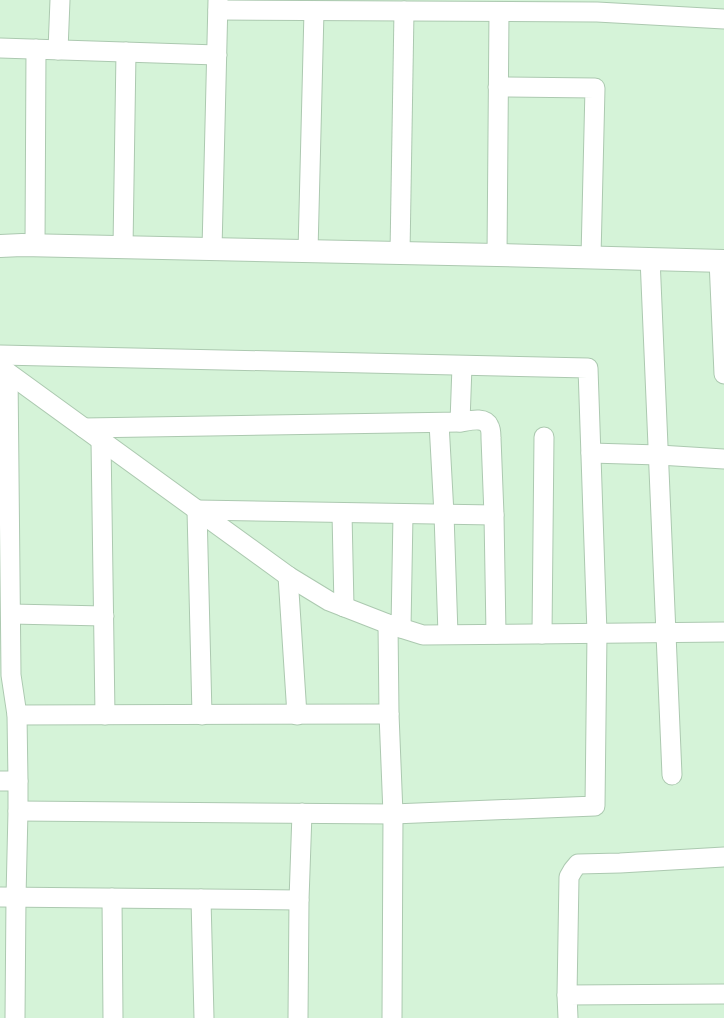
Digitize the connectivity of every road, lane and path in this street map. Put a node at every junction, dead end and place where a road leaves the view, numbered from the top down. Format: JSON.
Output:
{"nodes":[{"id":1,"x":60,"y":0,"type":"edge"},
{"id":2,"x":218,"y":5,"type":"edge"},
{"id":3,"x":597,"y":6,"type":"edge"},
{"id":4,"x":659,"y":8,"type":"edge"},
{"id":5,"x":314,"y":11,"type":"junction"},
{"id":6,"x":404,"y":11,"type":"junction"},
{"id":7,"x":499,"y":12,"type":"junction"},
{"id":8,"x":724,"y":19,"type":"edge"},
{"id":9,"x":0,"y":48,"type":"edge"},
{"id":10,"x":36,"y":49,"type":"junction"},
{"id":11,"x":58,"y":50,"type":"junction"},
{"id":12,"x":126,"y":52,"type":"junction"},
{"id":13,"x":217,"y":55,"type":"junction"},
{"id":14,"x":498,"y":87,"type":"junction"},
{"id":15,"x":35,"y":245,"type":"junction"},
{"id":16,"x":0,"y":246,"type":"edge"},
{"id":17,"x":123,"y":247,"type":"junction"},
{"id":18,"x":212,"y":249,"type":"junction"},
{"id":19,"x":308,"y":251,"type":"junction"},
{"id":20,"x":400,"y":253,"type":"junction"},
{"id":21,"x":497,"y":255,"type":"junction"},
{"id":22,"x":591,"y":257,"type":"junction"},
{"id":23,"x":650,"y":258,"type":"junction"},
{"id":24,"x":722,"y":260,"type":"edge"},
{"id":25,"x":0,"y":355,"type":"edge"},
{"id":26,"x":462,"y":366,"type":"junction"},
{"id":27,"x":4,"y":370,"type":"edge"},
{"id":28,"x":724,"y":374,"type":"edge"},
{"id":29,"x":439,"y":422,"type":"junction"},
{"id":30,"x":460,"y":422,"type":"junction"},
{"id":31,"x":84,"y":428,"type":"junction"},
{"id":32,"x":544,"y":437,"type":"dead end"},
{"id":33,"x":101,"y":440,"type":"junction"},
{"id":34,"x":591,"y":454,"type":"junction"},
{"id":35,"x":659,"y":455,"type":"junction"},
{"id":36,"x":724,"y":459,"type":"edge"},
{"id":37,"x":197,"y":510,"type":"junction"},
{"id":38,"x":342,"y":513,"type":"junction"},
{"id":39,"x":403,"y":514,"type":"junction"},
{"id":40,"x":444,"y":514,"type":"junction"},
{"id":41,"x":494,"y":515,"type":"junction"},
{"id":42,"x":288,"y":576,"type":"junction"},
{"id":43,"x":344,"y":607,"type":"junction"},
{"id":44,"x":11,"y":614,"type":"junction"},
{"id":45,"x":104,"y":616,"type":"junction"},
{"id":46,"x":395,"y":626,"type":"junction"},
{"id":47,"x":724,"y":632,"type":"edge"},
{"id":48,"x":666,"y":633,"type":"junction"},
{"id":49,"x":448,"y":634,"type":"junction"},
{"id":50,"x":496,"y":634,"type":"junction"},
{"id":51,"x":542,"y":634,"type":"junction"},
{"id":52,"x":597,"y":634,"type":"junction"},
{"id":53,"x":6,"y":675,"type":"edge"},
{"id":54,"x":389,"y":714,"type":"junction"},
{"id":55,"x":105,"y":715,"type":"junction"},
{"id":56,"x":202,"y":715,"type":"junction"},
{"id":57,"x":297,"y":715,"type":"junction"},
{"id":58,"x":17,"y":716,"type":"junction"},
{"id":59,"x":672,"y":775,"type":"dead end"},
{"id":60,"x":9,"y":781,"type":"edge"},
{"id":61,"x":18,"y":811,"type":"junction"},
{"id":62,"x":302,"y":813,"type":"junction"},
{"id":63,"x":392,"y":814,"type":"junction"},
{"id":64,"x":724,"y":857,"type":"edge"},
{"id":65,"x":8,"y":897,"type":"edge"},
{"id":66,"x":112,"y":898,"type":"junction"},
{"id":67,"x":201,"y":899,"type":"junction"},
{"id":68,"x":299,"y":900,"type":"junction"},
{"id":69,"x":724,"y":994,"type":"edge"},
{"id":70,"x":567,"y":995,"type":"junction"},
{"id":71,"x":15,"y":1018,"type":"edge"},
{"id":72,"x":113,"y":1018,"type":"edge"},
{"id":73,"x":204,"y":1018,"type":"edge"},
{"id":74,"x":298,"y":1018,"type":"edge"},
{"id":75,"x":392,"y":1018,"type":"edge"},
{"id":76,"x":568,"y":1018,"type":"edge"}],
"edges":[{"from":1,"to":11,"type":"street"},
{"from":2,"to":5,"type":"street"},
{"from":2,"to":13,"type":"street"},
{"from":3,"to":4,"type":"street"},
{"from":3,"to":7,"type":"street"},
{"from":4,"to":8,"type":"street"},
{"from":5,"to":6,"type":"street"},
{"from":5,"to":19,"type":"street"},
{"from":6,"to":7,"type":"street"},
{"from":6,"to":20,"type":"street"},
{"from":7,"to":14,"type":"street"},
{"from":9,"to":10,"type":"street"},
{"from":10,"to":11,"type":"street"},
{"from":10,"to":15,"type":"street"},
{"from":11,"to":12,"type":"street"},
{"from":12,"to":13,"type":"street"},
{"from":12,"to":17,"type":"street"},
{"from":13,"to":18,"type":"street"},
{"from":14,"to":21,"type":"street"},
{"from":14,"to":22,"type":"street"},
{"from":15,"to":16,"type":"street"},
{"from":15,"to":17,"type":"street"},
{"from":17,"to":18,"type":"street"},
{"from":18,"to":19,"type":"street"},
{"from":19,"to":20,"type":"street"},
{"from":20,"to":21,"type":"street"},
{"from":21,"to":22,"type":"street"},
{"from":22,"to":23,"type":"street"},
{"from":23,"to":24,"type":"street"},
{"from":23,"to":35,"type":"street"},
{"from":24,"to":28,"type":"street"},
{"from":25,"to":26,"type":"street"},
{"from":26,"to":30,"type":"street"},
{"from":26,"to":34,"type":"street"},
{"from":27,"to":31,"type":"street"},
{"from":27,"to":44,"type":"street"},
{"from":29,"to":30,"type":"street"},
{"from":29,"to":31,"type":"street"},
{"from":29,"to":40,"type":"street"},
{"from":30,"to":41,"type":"street"},
{"from":31,"to":33,"type":"street"},
{"from":32,"to":51,"type":"street"},
{"from":33,"to":37,"type":"street"},
{"from":33,"to":45,"type":"street"},
{"from":34,"to":35,"type":"street"},
{"from":34,"to":52,"type":"street"},
{"from":35,"to":36,"type":"street"},
{"from":35,"to":48,"type":"street"},
{"from":37,"to":38,"type":"street"},
{"from":37,"to":42,"type":"street"},
{"from":37,"to":56,"type":"street"},
{"from":38,"to":39,"type":"street"},
{"from":38,"to":43,"type":"street"},
{"from":39,"to":40,"type":"street"},
{"from":39,"to":46,"type":"street"},
{"from":40,"to":41,"type":"street"},
{"from":40,"to":49,"type":"street"},
{"from":41,"to":50,"type":"street"},
{"from":42,"to":43,"type":"street"},
{"from":42,"to":57,"type":"street"},
{"from":43,"to":46,"type":"street"},
{"from":44,"to":45,"type":"street"},
{"from":44,"to":53,"type":"street"},
{"from":45,"to":55,"type":"street"},
{"from":46,"to":49,"type":"street"},
{"from":46,"to":54,"type":"street"},
{"from":47,"to":48,"type":"street"},
{"from":48,"to":52,"type":"street"},
{"from":48,"to":59,"type":"street"},
{"from":49,"to":50,"type":"street"},
{"from":50,"to":51,"type":"street"},
{"from":51,"to":52,"type":"street"},
{"from":52,"to":63,"type":"street"},
{"from":53,"to":58,"type":"street"},
{"from":54,"to":57,"type":"street"},
{"from":54,"to":63,"type":"street"},
{"from":55,"to":56,"type":"street"},
{"from":55,"to":58,"type":"street"},
{"from":56,"to":57,"type":"street"},
{"from":58,"to":60,"type":"street"},
{"from":60,"to":61,"type":"street"},
{"from":61,"to":62,"type":"street"},
{"from":61,"to":65,"type":"street"},
{"from":62,"to":63,"type":"street"},
{"from":62,"to":68,"type":"street"},
{"from":63,"to":75,"type":"street"},
{"from":64,"to":70,"type":"street"},
{"from":65,"to":66,"type":"street"},
{"from":65,"to":71,"type":"street"},
{"from":66,"to":67,"type":"street"},
{"from":66,"to":72,"type":"street"},
{"from":67,"to":68,"type":"street"},
{"from":67,"to":73,"type":"street"},
{"from":68,"to":74,"type":"street"},
{"from":69,"to":70,"type":"street"},
{"from":70,"to":76,"type":"street"}]}
